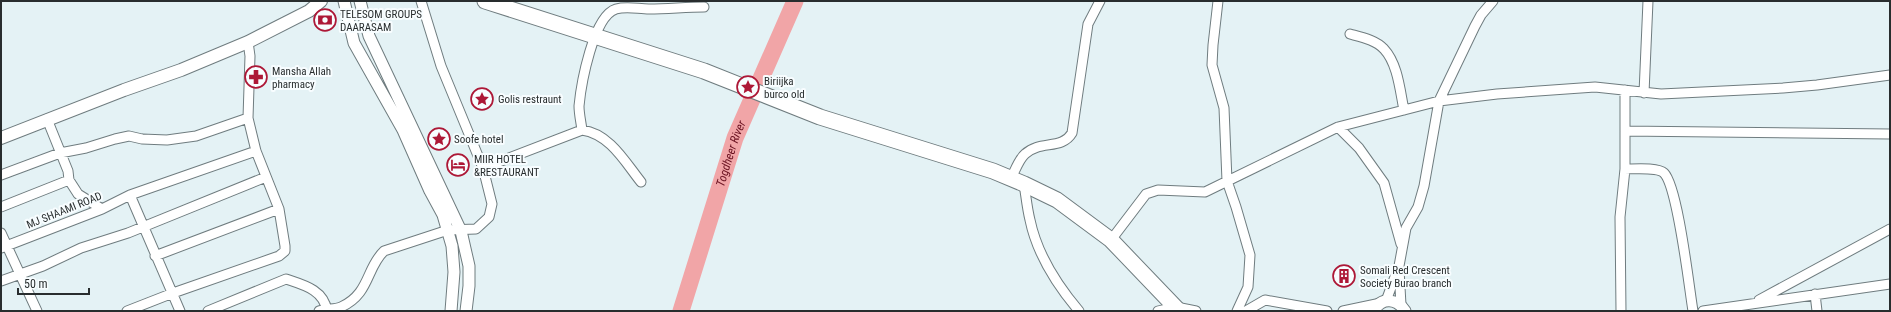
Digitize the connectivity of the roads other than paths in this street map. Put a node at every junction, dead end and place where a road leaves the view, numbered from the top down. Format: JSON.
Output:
{"nodes":[{"id":1,"x":321,"y":1,"type":"edge"},
{"id":2,"x":344,"y":1,"type":"edge"},
{"id":3,"x":360,"y":1,"type":"edge"},
{"id":4,"x":421,"y":1,"type":"edge"},
{"id":5,"x":486,"y":1,"type":"edge"},
{"id":6,"x":1100,"y":1,"type":"edge"},
{"id":7,"x":1218,"y":1,"type":"edge"},
{"id":8,"x":1493,"y":1,"type":"edge"},
{"id":9,"x":1648,"y":1,"type":"edge"},
{"id":10,"x":704,"y":7,"type":"dead end"},
{"id":11,"x":1350,"y":34,"type":"dead end"},
{"id":12,"x":369,"y":36,"type":"junction"},
{"id":13,"x":596,"y":37,"type":"junction"},
{"id":14,"x":248,"y":42,"type":"junction"},
{"id":15,"x":354,"y":43,"type":"junction"},
{"id":16,"x":1890,"y":75,"type":"edge"},
{"id":17,"x":1625,"y":90,"type":"junction"},
{"id":18,"x":1644,"y":93,"type":"junction"},
{"id":19,"x":1439,"y":101,"type":"junction"},
{"id":20,"x":1404,"y":110,"type":"junction"},
{"id":21,"x":248,"y":118,"type":"junction"},
{"id":22,"x":47,"y":119,"type":"junction"},
{"id":23,"x":1338,"y":127,"type":"junction"},
{"id":24,"x":408,"y":128,"type":"junction"},
{"id":25,"x":582,"y":130,"type":"junction"},
{"id":26,"x":1625,"y":131,"type":"junction"},
{"id":27,"x":1890,"y":134,"type":"edge"},
{"id":28,"x":1,"y":138,"type":"edge"},
{"id":29,"x":256,"y":151,"type":"junction"},
{"id":30,"x":60,"y":153,"type":"junction"},
{"id":31,"x":483,"y":168,"type":"junction"},
{"id":32,"x":1625,"y":169,"type":"junction"},
{"id":33,"x":1,"y":174,"type":"edge"},
{"id":34,"x":266,"y":177,"type":"junction"},
{"id":35,"x":69,"y":180,"type":"junction"},
{"id":36,"x":1227,"y":180,"type":"junction"},
{"id":37,"x":1017,"y":181,"type":"junction"},
{"id":38,"x":641,"y":182,"type":"dead end"},
{"id":39,"x":130,"y":195,"type":"junction"},
{"id":40,"x":1,"y":207,"type":"edge"},
{"id":41,"x":102,"y":209,"type":"junction"},
{"id":42,"x":279,"y":209,"type":"junction"},
{"id":43,"x":143,"y":227,"type":"junction"},
{"id":44,"x":448,"y":230,"type":"junction"},
{"id":45,"x":1890,"y":230,"type":"edge"},
{"id":46,"x":461,"y":231,"type":"junction"},
{"id":47,"x":1,"y":233,"type":"edge"},
{"id":48,"x":1111,"y":240,"type":"junction"},
{"id":49,"x":4,"y":247,"type":"edge"},
{"id":50,"x":1402,"y":247,"type":"junction"},
{"id":51,"x":155,"y":256,"type":"junction"},
{"id":52,"x":1399,"y":266,"type":"junction"},
{"id":53,"x":20,"y":273,"type":"junction"},
{"id":54,"x":1,"y":281,"type":"edge"},
{"id":55,"x":1890,"y":284,"type":"edge"},
{"id":56,"x":173,"y":293,"type":"junction"},
{"id":57,"x":1815,"y":294,"type":"junction"},
{"id":58,"x":1754,"y":302,"type":"junction"},
{"id":59,"x":1380,"y":305,"type":"edge"},
{"id":60,"x":1178,"y":309,"type":"edge"},
{"id":61,"x":1404,"y":309,"type":"edge"},
{"id":62,"x":35,"y":310,"type":"edge"},
{"id":63,"x":324,"y":310,"type":"edge"},
{"id":64,"x":127,"y":311,"type":"edge"},
{"id":65,"x":180,"y":311,"type":"edge"},
{"id":66,"x":208,"y":311,"type":"edge"},
{"id":67,"x":451,"y":311,"type":"edge"},
{"id":68,"x":466,"y":311,"type":"edge"},
{"id":69,"x":1079,"y":311,"type":"edge"},
{"id":70,"x":1158,"y":311,"type":"edge"},
{"id":71,"x":1196,"y":311,"type":"edge"},
{"id":72,"x":1237,"y":311,"type":"edge"},
{"id":73,"x":1246,"y":311,"type":"edge"},
{"id":74,"x":1327,"y":311,"type":"edge"},
{"id":75,"x":1343,"y":311,"type":"edge"},
{"id":76,"x":1621,"y":311,"type":"edge"},
{"id":77,"x":1693,"y":311,"type":"edge"},
{"id":78,"x":1703,"y":311,"type":"edge"},
{"id":79,"x":1817,"y":311,"type":"edge"}],
"edges":[{"from":1,"to":14,"type":"main road"},
{"from":2,"to":15,"type":"street"},
{"from":3,"to":12,"type":"street"},
{"from":4,"to":31,"type":"street"},
{"from":5,"to":13,"type":"highway"},
{"from":6,"to":37,"type":"street"},
{"from":7,"to":36,"type":"street"},
{"from":8,"to":19,"type":"street"},
{"from":9,"to":18,"type":"street"},
{"from":10,"to":13,"type":"street"},
{"from":11,"to":20,"type":"street"},
{"from":12,"to":15,"type":"street"},
{"from":12,"to":24,"type":"street"},
{"from":13,"to":25,"type":"street"},
{"from":13,"to":37,"type":"highway"},
{"from":14,"to":21,"type":"street"},
{"from":14,"to":22,"type":"main road"},
{"from":15,"to":24,"type":"street"},
{"from":16,"to":18,"type":"street"},
{"from":17,"to":18,"type":"street"},
{"from":17,"to":19,"type":"street"},
{"from":17,"to":26,"type":"street"},
{"from":19,"to":20,"type":"street"},
{"from":19,"to":50,"type":"street"},
{"from":20,"to":23,"type":"street"},
{"from":21,"to":29,"type":"street"},
{"from":21,"to":30,"type":"street"},
{"from":22,"to":28,"type":"main road"},
{"from":22,"to":30,"type":"street"},
{"from":23,"to":36,"type":"street"},
{"from":23,"to":50,"type":"street"},
{"from":24,"to":44,"type":"street"},
{"from":24,"to":46,"type":"street"},
{"from":25,"to":31,"type":"street"},
{"from":25,"to":38,"type":"street"},
{"from":26,"to":27,"type":"street"},
{"from":26,"to":32,"type":"street"},
{"from":29,"to":34,"type":"street"},
{"from":29,"to":39,"type":"street","name":"MJ SHAAMI ROAD"},
{"from":30,"to":33,"type":"street"},
{"from":30,"to":35,"type":"street"},
{"from":31,"to":46,"type":"street"},
{"from":32,"to":76,"type":"street"},
{"from":32,"to":77,"type":"street"},
{"from":34,"to":42,"type":"street"},
{"from":34,"to":43,"type":"street"},
{"from":35,"to":40,"type":"street"},
{"from":35,"to":41,"type":"street"},
{"from":36,"to":48,"type":"street"},
{"from":36,"to":72,"type":"street"},
{"from":37,"to":48,"type":"highway"},
{"from":37,"to":69,"type":"street"},
{"from":39,"to":41,"type":"street","name":"MJ SHAAMI ROAD"},
{"from":39,"to":43,"type":"street"},
{"from":41,"to":49,"type":"street","name":"MJ SHAAMI ROAD"},
{"from":42,"to":51,"type":"street"},
{"from":42,"to":56,"type":"street"},
{"from":43,"to":51,"type":"street"},
{"from":43,"to":53,"type":"street"},
{"from":44,"to":46,"type":"street"},
{"from":44,"to":63,"type":"street"},
{"from":44,"to":67,"type":"street"},
{"from":45,"to":58,"type":"street"},
{"from":46,"to":68,"type":"street"},
{"from":47,"to":49,"type":"street"},
{"from":48,"to":60,"type":"highway"},
{"from":49,"to":53,"type":"street"},
{"from":50,"to":52,"type":"street"},
{"from":51,"to":56,"type":"street"},
{"from":52,"to":59,"type":"street"},
{"from":52,"to":61,"type":"street"},
{"from":53,"to":54,"type":"street"},
{"from":53,"to":62,"type":"street"},
{"from":55,"to":57,"type":"street"},
{"from":56,"to":64,"type":"street"},
{"from":56,"to":65,"type":"street"},
{"from":57,"to":58,"type":"street"},
{"from":57,"to":79,"type":"street"},
{"from":58,"to":78,"type":"street"},
{"from":59,"to":61,"type":"street"},
{"from":59,"to":75,"type":"street"},
{"from":60,"to":70,"type":"street"},
{"from":60,"to":71,"type":"street"},
{"from":63,"to":66,"type":"street"},
{"from":73,"to":74,"type":"street"}]}
